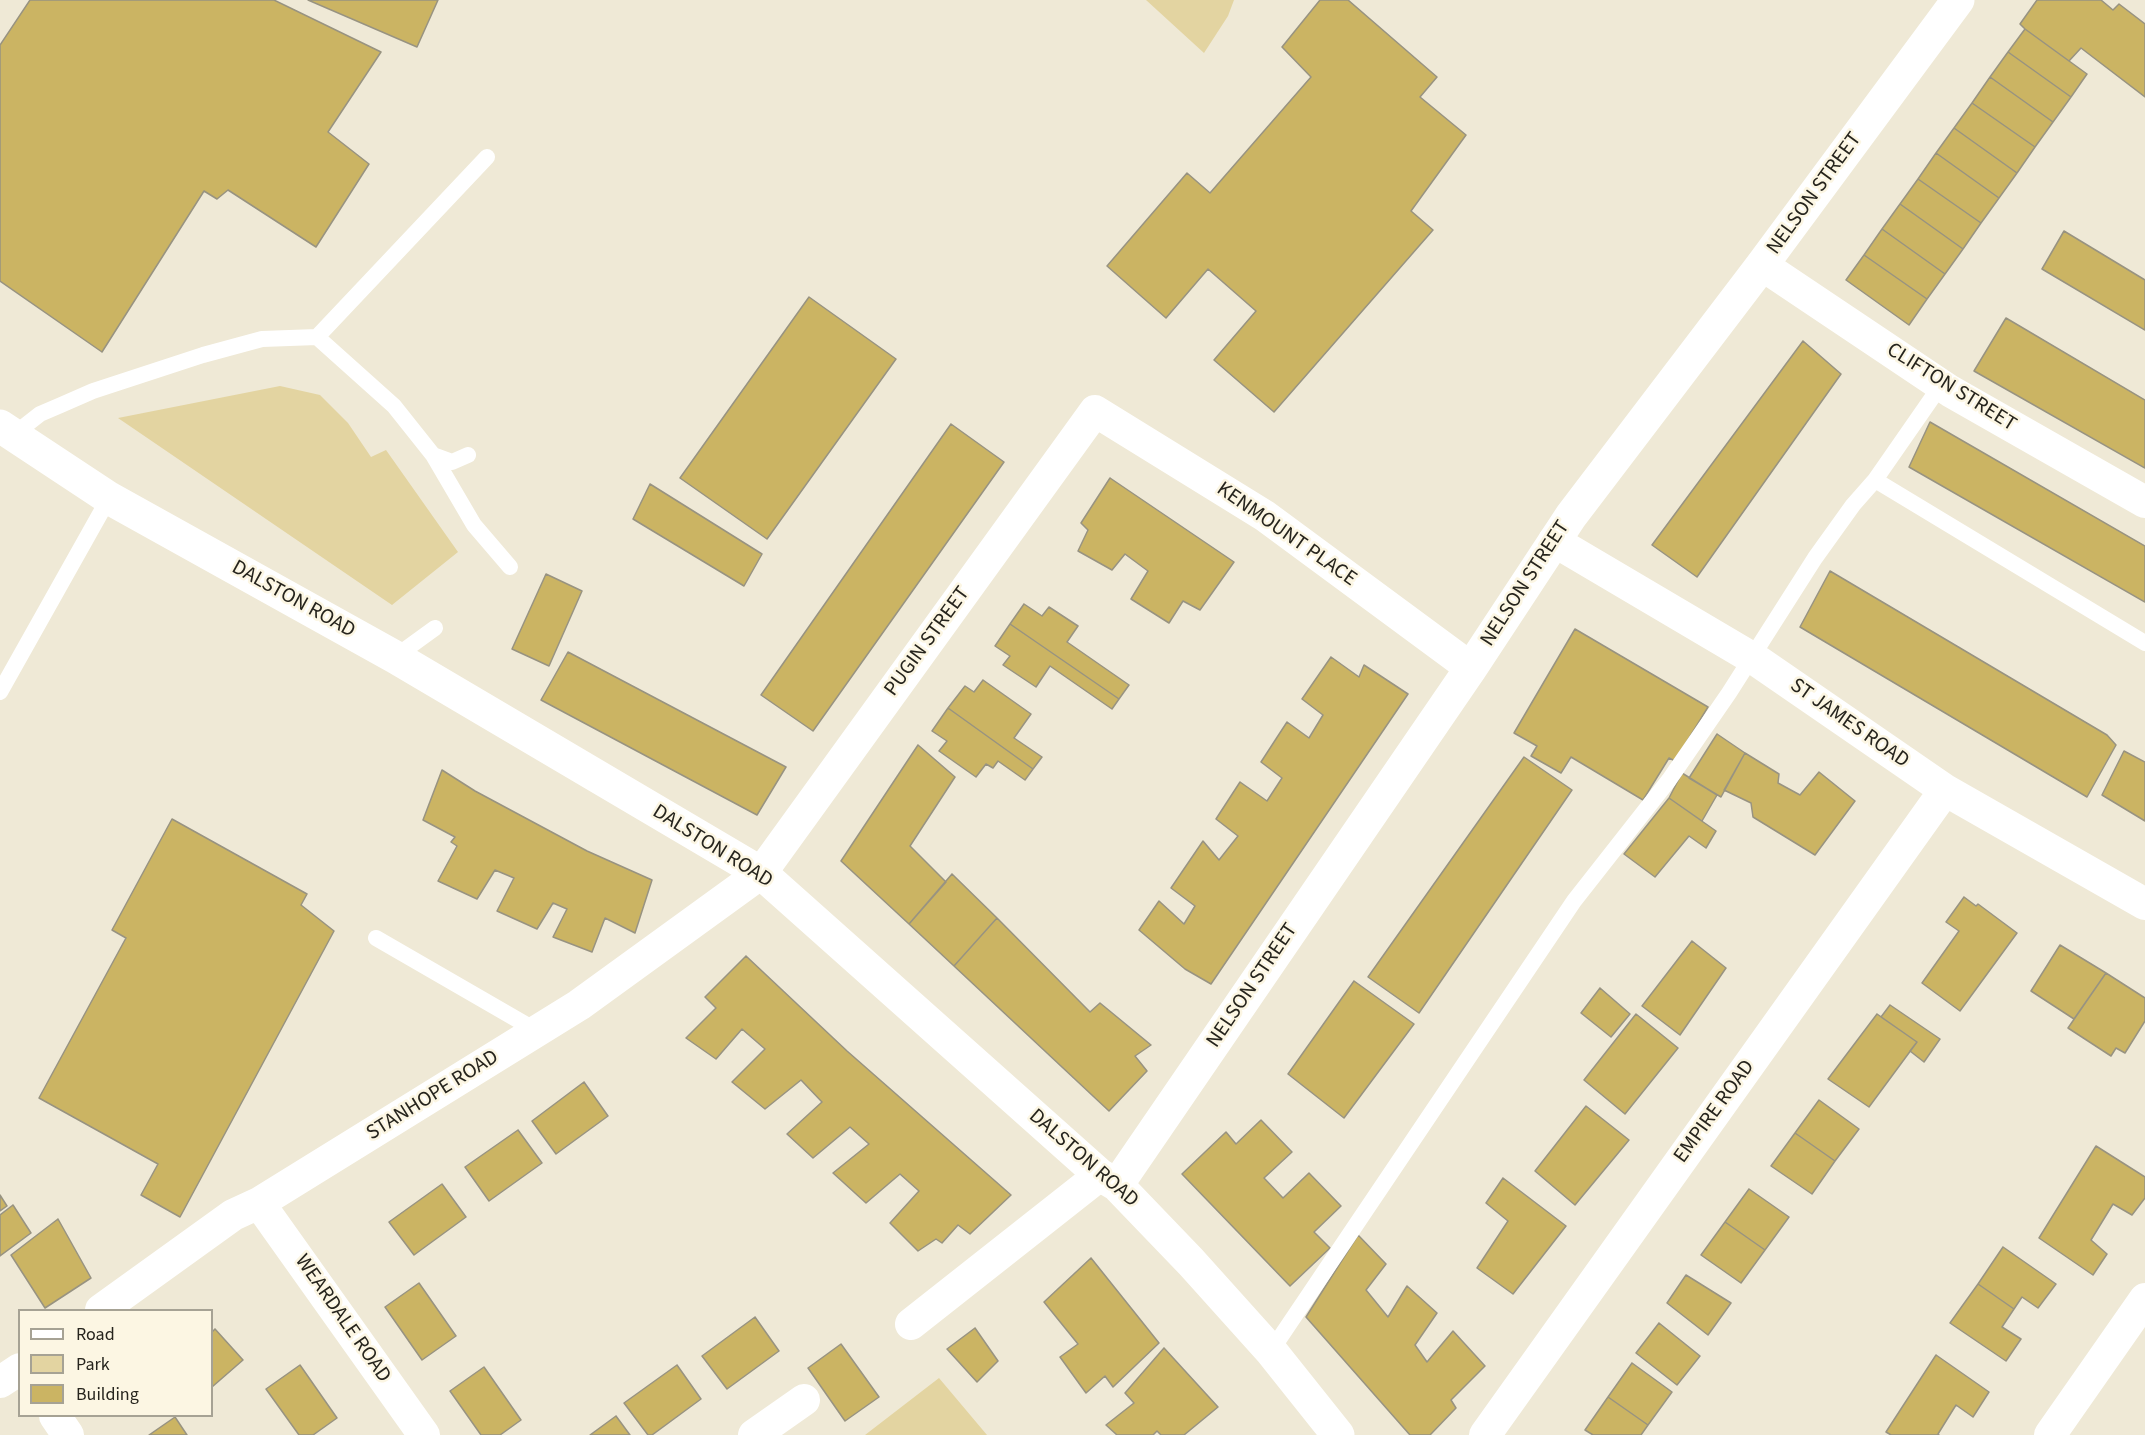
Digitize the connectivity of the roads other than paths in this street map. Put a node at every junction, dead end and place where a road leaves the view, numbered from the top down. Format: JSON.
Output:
{"nodes":[{"id":1,"x":1958,"y":0,"type":"edge"},
{"id":2,"x":487,"y":157,"type":"dead end"},
{"id":3,"x":1762,"y":265,"type":"junction"},
{"id":4,"x":317,"y":337,"type":"junction"},
{"id":5,"x":1941,"y":385,"type":"junction"},
{"id":6,"x":1095,"y":411,"type":"joint"},
{"id":7,"x":6,"y":431,"type":"edge"},
{"id":8,"x":433,"y":455,"type":"junction"},
{"id":9,"x":468,"y":455,"type":"dead end"},
{"id":10,"x":1875,"y":480,"type":"junction"},
{"id":11,"x":109,"y":498,"type":"junction"},
{"id":12,"x":2145,"y":502,"type":"edge"},
{"id":13,"x":1554,"y":542,"type":"junction"},
{"id":14,"x":510,"y":567,"type":"dead end"},
{"id":15,"x":435,"y":628,"type":"dead end"},
{"id":16,"x":2145,"y":643,"type":"edge"},
{"id":17,"x":395,"y":657,"type":"junction"},
{"id":18,"x":1751,"y":657,"type":"junction"},
{"id":19,"x":1471,"y":668,"type":"junction"},
{"id":20,"x":0,"y":692,"type":"edge"},
{"id":21,"x":1945,"y":790,"type":"junction"},
{"id":22,"x":761,"y":873,"type":"junction"},
{"id":23,"x":2145,"y":904,"type":"edge"},
{"id":24,"x":376,"y":938,"type":"dead end"},
{"id":25,"x":537,"y":1031,"type":"junction"},
{"id":26,"x":1109,"y":1180,"type":"junction"},
{"id":27,"x":259,"y":1203,"type":"junction"},
{"id":28,"x":2145,"y":1299,"type":"edge"},
{"id":29,"x":104,"y":1309,"type":"edge"},
{"id":30,"x":911,"y":1324,"type":"dead end"},
{"id":31,"x":1271,"y":1350,"type":"junction"},
{"id":32,"x":804,"y":1400,"type":"dead end"},
{"id":33,"x":56,"y":1417,"type":"edge"},
{"id":34,"x":68,"y":1435,"type":"edge"},
{"id":35,"x":424,"y":1435,"type":"edge"},
{"id":36,"x":754,"y":1435,"type":"edge"},
{"id":37,"x":1338,"y":1435,"type":"edge"},
{"id":38,"x":1485,"y":1435,"type":"edge"},
{"id":39,"x":2050,"y":1435,"type":"edge"}],
"edges":[{"from":1,"to":3,"type":"main road","name":"NELSON STREET"},
{"from":2,"to":4,"type":"lane"},
{"from":3,"to":5,"type":"street","name":"CLIFTON STREET"},
{"from":3,"to":13,"type":"main road","name":"NELSON STREET"},
{"from":4,"to":7,"type":"lane"},
{"from":4,"to":8,"type":"lane"},
{"from":5,"to":10,"type":"lane"},
{"from":5,"to":12,"type":"street","name":"CLIFTON STREET"},
{"from":6,"to":19,"type":"street","name":"KENMOUNT PLACE"},
{"from":6,"to":22,"type":"street","name":"PUGIN STREET"},
{"from":7,"to":11,"type":"main road","name":"DALSTON ROAD"},
{"from":8,"to":9,"type":"lane"},
{"from":8,"to":14,"type":"lane"},
{"from":10,"to":16,"type":"lane"},
{"from":10,"to":18,"type":"lane"},
{"from":11,"to":17,"type":"main road","name":"DALSTON ROAD"},
{"from":11,"to":20,"type":"lane"},
{"from":13,"to":18,"type":"street","name":"ST JAMES ROAD"},
{"from":13,"to":19,"type":"main road","name":"NELSON STREET"},
{"from":15,"to":17,"type":"lane"},
{"from":17,"to":22,"type":"main road","name":"DALSTON ROAD"},
{"from":18,"to":21,"type":"street","name":"ST JAMES ROAD"},
{"from":18,"to":31,"type":"lane"},
{"from":19,"to":26,"type":"main road","name":"NELSON STREET"},
{"from":21,"to":23,"type":"street","name":"ST JAMES ROAD"},
{"from":21,"to":38,"type":"street","name":"EMPIRE ROAD"},
{"from":22,"to":25,"type":"street","name":"STANHOPE ROAD"},
{"from":22,"to":26,"type":"main road","name":"DALSTON ROAD"},
{"from":24,"to":25,"type":"lane"},
{"from":25,"to":27,"type":"street","name":"STANHOPE ROAD"},
{"from":26,"to":30,"type":"street"},
{"from":26,"to":31,"type":"main road","name":"DALSTON ROAD"},
{"from":27,"to":29,"type":"street","name":"STANHOPE ROAD"},
{"from":27,"to":35,"type":"street","name":"WEARDALE ROAD"},
{"from":28,"to":39,"type":"street"},
{"from":31,"to":37,"type":"main road","name":"DALSTON ROAD"},
{"from":32,"to":36,"type":"street"},
{"from":33,"to":34,"type":"street"}]}
